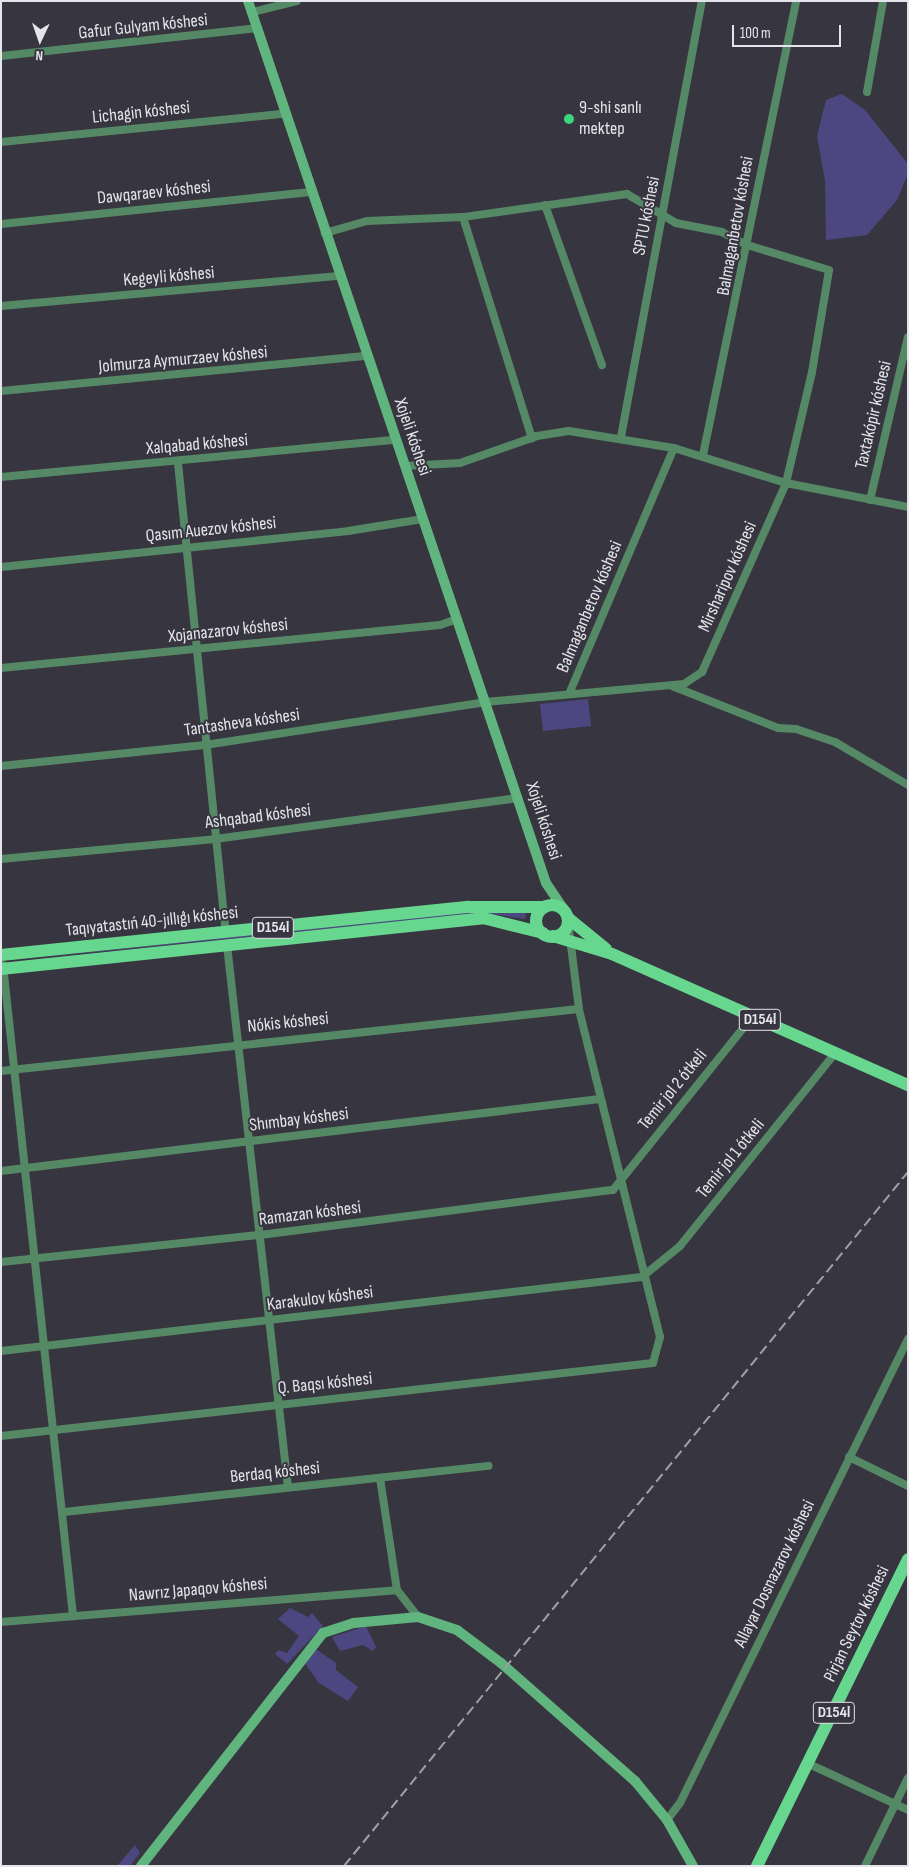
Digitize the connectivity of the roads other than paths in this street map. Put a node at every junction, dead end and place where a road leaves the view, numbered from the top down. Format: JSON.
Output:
{"nodes":[{"id":1,"x":248,"y":1,"type":"edge"},
{"id":2,"x":297,"y":1,"type":"edge"},
{"id":3,"x":702,"y":1,"type":"edge"},
{"id":4,"x":796,"y":1,"type":"edge"},
{"id":5,"x":883,"y":1,"type":"edge"},
{"id":6,"x":252,"y":12,"type":"junction"},
{"id":7,"x":257,"y":28,"type":"junction"},
{"id":8,"x":1,"y":56,"type":"edge"},
{"id":9,"x":867,"y":92,"type":"dead end"},
{"id":10,"x":284,"y":114,"type":"junction"},
{"id":11,"x":1,"y":142,"type":"edge"},
{"id":12,"x":310,"y":192,"type":"junction"},
{"id":13,"x":545,"y":206,"type":"junction"},
{"id":14,"x":463,"y":217,"type":"junction"},
{"id":15,"x":662,"y":217,"type":"junction"},
{"id":16,"x":1,"y":224,"type":"edge"},
{"id":17,"x":324,"y":233,"type":"junction"},
{"id":18,"x":747,"y":245,"type":"junction"},
{"id":19,"x":339,"y":276,"type":"junction"},
{"id":20,"x":1,"y":306,"type":"edge"},
{"id":21,"x":908,"y":337,"type":"edge"},
{"id":22,"x":367,"y":356,"type":"junction"},
{"id":23,"x":602,"y":365,"type":"dead end"},
{"id":24,"x":1,"y":391,"type":"edge"},
{"id":25,"x":621,"y":437,"type":"junction"},
{"id":26,"x":532,"y":438,"type":"junction"},
{"id":27,"x":395,"y":440,"type":"junction"},
{"id":28,"x":674,"y":448,"type":"junction"},
{"id":29,"x":703,"y":455,"type":"junction"},
{"id":30,"x":178,"y":463,"type":"junction"},
{"id":31,"x":404,"y":466,"type":"junction"},
{"id":32,"x":1,"y":478,"type":"edge"},
{"id":33,"x":786,"y":483,"type":"junction"},
{"id":34,"x":870,"y":500,"type":"junction"},
{"id":35,"x":908,"y":507,"type":"edge"},
{"id":36,"x":423,"y":519,"type":"junction"},
{"id":37,"x":188,"y":548,"type":"junction"},
{"id":38,"x":1,"y":567,"type":"edge"},
{"id":39,"x":457,"y":620,"type":"junction"},
{"id":40,"x":196,"y":649,"type":"junction"},
{"id":41,"x":1,"y":668,"type":"edge"},
{"id":42,"x":670,"y":685,"type":"junction"},
{"id":43,"x":569,"y":694,"type":"junction"},
{"id":44,"x":485,"y":702,"type":"junction"},
{"id":45,"x":205,"y":744,"type":"junction"},
{"id":46,"x":1,"y":766,"type":"edge"},
{"id":47,"x":908,"y":785,"type":"edge"},
{"id":48,"x":518,"y":798,"type":"junction"},
{"id":49,"x":215,"y":839,"type":"junction"},
{"id":50,"x":1,"y":859,"type":"edge"},
{"id":51,"x":546,"y":883,"type":"junction"},
{"id":52,"x":545,"y":907,"type":"junction"},
{"id":53,"x":566,"y":917,"type":"junction"},
{"id":54,"x":548,"y":935,"type":"junction"},
{"id":55,"x":227,"y":939,"type":"junction"},
{"id":56,"x":570,"y":941,"type":"junction"},
{"id":57,"x":1,"y":950,"type":"edge"},
{"id":58,"x":612,"y":954,"type":"junction"},
{"id":59,"x":2,"y":955,"type":"edge"},
{"id":60,"x":2,"y":969,"type":"edge"},
{"id":61,"x":579,"y":1008,"type":"junction"},
{"id":62,"x":753,"y":1016,"type":"junction"},
{"id":63,"x":238,"y":1043,"type":"junction"},
{"id":64,"x":835,"y":1052,"type":"junction"},
{"id":65,"x":15,"y":1069,"type":"junction"},
{"id":66,"x":1,"y":1071,"type":"edge"},
{"id":67,"x":908,"y":1085,"type":"edge"},
{"id":68,"x":600,"y":1099,"type":"junction"},
{"id":69,"x":249,"y":1141,"type":"junction"},
{"id":70,"x":25,"y":1168,"type":"junction"},
{"id":71,"x":1,"y":1170,"type":"edge"},
{"id":72,"x":621,"y":1185,"type":"junction"},
{"id":73,"x":260,"y":1235,"type":"junction"},
{"id":74,"x":34,"y":1258,"type":"junction"},
{"id":75,"x":1,"y":1262,"type":"edge"},
{"id":76,"x":642,"y":1277,"type":"junction"},
{"id":77,"x":270,"y":1320,"type":"junction"},
{"id":78,"x":908,"y":1339,"type":"edge"},
{"id":79,"x":45,"y":1347,"type":"junction"},
{"id":80,"x":1,"y":1351,"type":"edge"},
{"id":81,"x":279,"y":1405,"type":"junction"},
{"id":82,"x":56,"y":1430,"type":"junction"},
{"id":83,"x":1,"y":1436,"type":"edge"},
{"id":84,"x":849,"y":1457,"type":"junction"},
{"id":85,"x":489,"y":1466,"type":"dead end"},
{"id":86,"x":380,"y":1478,"type":"junction"},
{"id":87,"x":908,"y":1486,"type":"edge"},
{"id":88,"x":288,"y":1487,"type":"junction"},
{"id":89,"x":64,"y":1512,"type":"junction"},
{"id":90,"x":908,"y":1559,"type":"edge"},
{"id":91,"x":397,"y":1590,"type":"junction"},
{"id":92,"x":73,"y":1616,"type":"junction"},
{"id":93,"x":418,"y":1617,"type":"junction"},
{"id":94,"x":1,"y":1622,"type":"edge"},
{"id":95,"x":809,"y":1764,"type":"junction"},
{"id":96,"x":908,"y":1778,"type":"edge"},
{"id":97,"x":895,"y":1805,"type":"junction"},
{"id":98,"x":908,"y":1810,"type":"edge"},
{"id":99,"x":667,"y":1820,"type":"junction"},
{"id":100,"x":141,"y":1866,"type":"edge"},
{"id":101,"x":693,"y":1866,"type":"edge"},
{"id":102,"x":757,"y":1866,"type":"edge"},
{"id":103,"x":865,"y":1866,"type":"edge"}],
"edges":[{"from":1,"to":6,"type":"street","name":"Xojeli kóshesi"},
{"from":2,"to":6,"type":"street"},
{"from":3,"to":15,"type":"street","name":"SPTU kóshesi"},
{"from":4,"to":18,"type":"street","name":"Balmaganbetov kóshesi"},
{"from":5,"to":9,"type":"street"},
{"from":6,"to":7,"type":"street","name":"Xojeli kóshesi"},
{"from":7,"to":8,"type":"street","name":"Gafur Gulyam kóshesi"},
{"from":7,"to":10,"type":"street","name":"Xojeli kóshesi"},
{"from":10,"to":11,"type":"street","name":"Lichagin kóshesi"},
{"from":10,"to":12,"type":"street","name":"Xojeli kóshesi"},
{"from":12,"to":16,"type":"street","name":"Dawqaraev kóshesi"},
{"from":12,"to":17,"type":"street","name":"Xojeli kóshesi"},
{"from":13,"to":14,"type":"street"},
{"from":13,"to":15,"type":"street"},
{"from":13,"to":23,"type":"street"},
{"from":14,"to":17,"type":"street"},
{"from":14,"to":26,"type":"street"},
{"from":15,"to":18,"type":"street"},
{"from":15,"to":25,"type":"street","name":"SPTU kóshesi"},
{"from":17,"to":19,"type":"street","name":"Xojeli kóshesi"},
{"from":18,"to":29,"type":"street","name":"Balmaganbetov kóshesi"},
{"from":18,"to":33,"type":"street","name":"Mirsharipov kóshesi"},
{"from":19,"to":20,"type":"street","name":"Kegeyli kóshesi"},
{"from":19,"to":22,"type":"street","name":"Xojeli kóshesi"},
{"from":21,"to":34,"type":"street","name":"Taxtakópir kóshesi"},
{"from":22,"to":24,"type":"street","name":"Jolmurza Aymurzaev kóshesi"},
{"from":22,"to":27,"type":"street","name":"Xojeli kóshesi"},
{"from":25,"to":26,"type":"street"},
{"from":25,"to":28,"type":"street"},
{"from":26,"to":31,"type":"street"},
{"from":27,"to":30,"type":"street","name":"Xalqabad kóshesi"},
{"from":27,"to":31,"type":"street","name":"Xojeli kóshesi"},
{"from":28,"to":29,"type":"street"},
{"from":28,"to":43,"type":"street","name":"Balmaganbetov kóshesi"},
{"from":29,"to":33,"type":"street"},
{"from":30,"to":32,"type":"street","name":"Xalqabad kóshesi"},
{"from":30,"to":37,"type":"street"},
{"from":31,"to":36,"type":"street","name":"Xojeli kóshesi"},
{"from":33,"to":34,"type":"street"},
{"from":33,"to":42,"type":"street","name":"Mirsharipov kóshesi"},
{"from":34,"to":35,"type":"street"},
{"from":36,"to":37,"type":"street","name":"Qasım Auezov kóshesi"},
{"from":36,"to":39,"type":"street","name":"Xojeli kóshesi"},
{"from":37,"to":38,"type":"street","name":"Qasım Auezov kóshesi"},
{"from":37,"to":40,"type":"street"},
{"from":39,"to":40,"type":"street","name":"Xojanazarov kóshesi"},
{"from":39,"to":44,"type":"street","name":"Xojeli kóshesi"},
{"from":40,"to":41,"type":"street","name":"Xojanazarov kóshesi"},
{"from":40,"to":45,"type":"street"},
{"from":42,"to":43,"type":"street","name":"Mirsharipov kóshesi"},
{"from":42,"to":47,"type":"street"},
{"from":43,"to":44,"type":"street","name":"Mirsharipov kóshesi"},
{"from":44,"to":45,"type":"street","name":"Tantasheva kóshesi"},
{"from":44,"to":48,"type":"street","name":"Xojeli kóshesi"},
{"from":45,"to":46,"type":"street","name":"Tantasheva kóshesi"},
{"from":45,"to":49,"type":"street"},
{"from":48,"to":49,"type":"street","name":"Ashqabad kóshesi"},
{"from":48,"to":51,"type":"street","name":"Xojeli kóshesi"},
{"from":49,"to":50,"type":"street","name":"Ashqabad kóshesi"},
{"from":49,"to":55,"type":"street"},
{"from":51,"to":52,"type":"street"},
{"from":51,"to":53,"type":"street"},
{"from":52,"to":53,"type":"main road","number":"D154l"},
{"from":52,"to":54,"type":"main road"},
{"from":52,"to":55,"type":"main road","name":"Taqıyatastıń 40-jıllıǵı kóshesi","number":"D154l"},
{"from":53,"to":54,"type":"main road"},
{"from":53,"to":56,"type":"street"},
{"from":53,"to":58,"type":"main road","number":"D154l"},
{"from":54,"to":55,"type":"main road","name":"Taqıyatastıń 40-jıllıǵı kóshesi","number":"D154l"},
{"from":54,"to":56,"type":"main road","number":"D154l"},
{"from":55,"to":59,"type":"main road","name":"Taqıyatastıń 40-jıllıǵı kóshesi","number":"D154l"},
{"from":55,"to":60,"type":"main road","name":"Taqıyatastıń 40-jıllıǵı kóshesi","number":"D154l"},
{"from":55,"to":63,"type":"street"},
{"from":56,"to":58,"type":"main road","number":"D154l"},
{"from":56,"to":61,"type":"street"},
{"from":57,"to":59,"type":"street"},
{"from":58,"to":62,"type":"main road","number":"D154l"},
{"from":59,"to":60,"type":"street"},
{"from":60,"to":65,"type":"street"},
{"from":61,"to":63,"type":"street","name":"Nókis kóshesi"},
{"from":61,"to":68,"type":"street"},
{"from":62,"to":64,"type":"main road","number":"D154l"},
{"from":62,"to":72,"type":"street","name":"Temir jol 2 ótkeli"},
{"from":63,"to":65,"type":"street","name":"Nókis kóshesi"},
{"from":63,"to":69,"type":"street"},
{"from":64,"to":67,"type":"main road","number":"D154l"},
{"from":64,"to":76,"type":"street","name":"Temir jol 1 ótkeli"},
{"from":65,"to":66,"type":"street","name":"Nókis kóshesi"},
{"from":65,"to":70,"type":"street"},
{"from":68,"to":69,"type":"street","name":"Shımbay kóshesi"},
{"from":68,"to":72,"type":"street"},
{"from":69,"to":70,"type":"street","name":"Shımbay kóshesi"},
{"from":69,"to":73,"type":"street"},
{"from":70,"to":71,"type":"street","name":"Shımbay kóshesi"},
{"from":70,"to":74,"type":"street"},
{"from":72,"to":73,"type":"street","name":"Ramazan kóshesi"},
{"from":72,"to":76,"type":"street"},
{"from":73,"to":74,"type":"street","name":"Ramazan kóshesi"},
{"from":73,"to":77,"type":"street"},
{"from":74,"to":75,"type":"street","name":"Ramazan kóshesi"},
{"from":74,"to":79,"type":"street"},
{"from":76,"to":77,"type":"street","name":"Karakulov kóshesi"},
{"from":76,"to":81,"type":"street","name":"Q. Baqsı kóshesi"},
{"from":77,"to":79,"type":"street","name":"Karakulov kóshesi"},
{"from":77,"to":81,"type":"street"},
{"from":78,"to":84,"type":"street","name":"Allayar Dosnazarov kóshesi"},
{"from":79,"to":80,"type":"street","name":"Karakulov kóshesi"},
{"from":79,"to":82,"type":"street"},
{"from":81,"to":82,"type":"street","name":"Q. Baqsı kóshesi"},
{"from":81,"to":88,"type":"street"},
{"from":82,"to":83,"type":"street","name":"Q. Baqsı kóshesi"},
{"from":82,"to":89,"type":"street"},
{"from":84,"to":87,"type":"street"},
{"from":84,"to":99,"type":"street","name":"Allayar Dosnazarov kóshesi"},
{"from":85,"to":86,"type":"street","name":"Berdaq kóshesi"},
{"from":86,"to":88,"type":"street","name":"Berdaq kóshesi"},
{"from":86,"to":91,"type":"street"},
{"from":88,"to":89,"type":"street","name":"Berdaq kóshesi"},
{"from":89,"to":92,"type":"street"},
{"from":90,"to":95,"type":"main road","name":"Pirjan Seytov kóshesi","number":"D154l"},
{"from":91,"to":92,"type":"street","name":"Nawrız Japaqov kóshesi"},
{"from":91,"to":93,"type":"street"},
{"from":92,"to":94,"type":"street","name":"Nawrız Japaqov kóshesi"},
{"from":93,"to":99,"type":"street"},
{"from":93,"to":100,"type":"street"},
{"from":95,"to":97,"type":"street"},
{"from":95,"to":102,"type":"main road","name":"Pirjan Seytov kóshesi","number":"D154l"},
{"from":96,"to":97,"type":"street"},
{"from":97,"to":98,"type":"street"},
{"from":97,"to":103,"type":"street"},
{"from":99,"to":101,"type":"street"}]}
